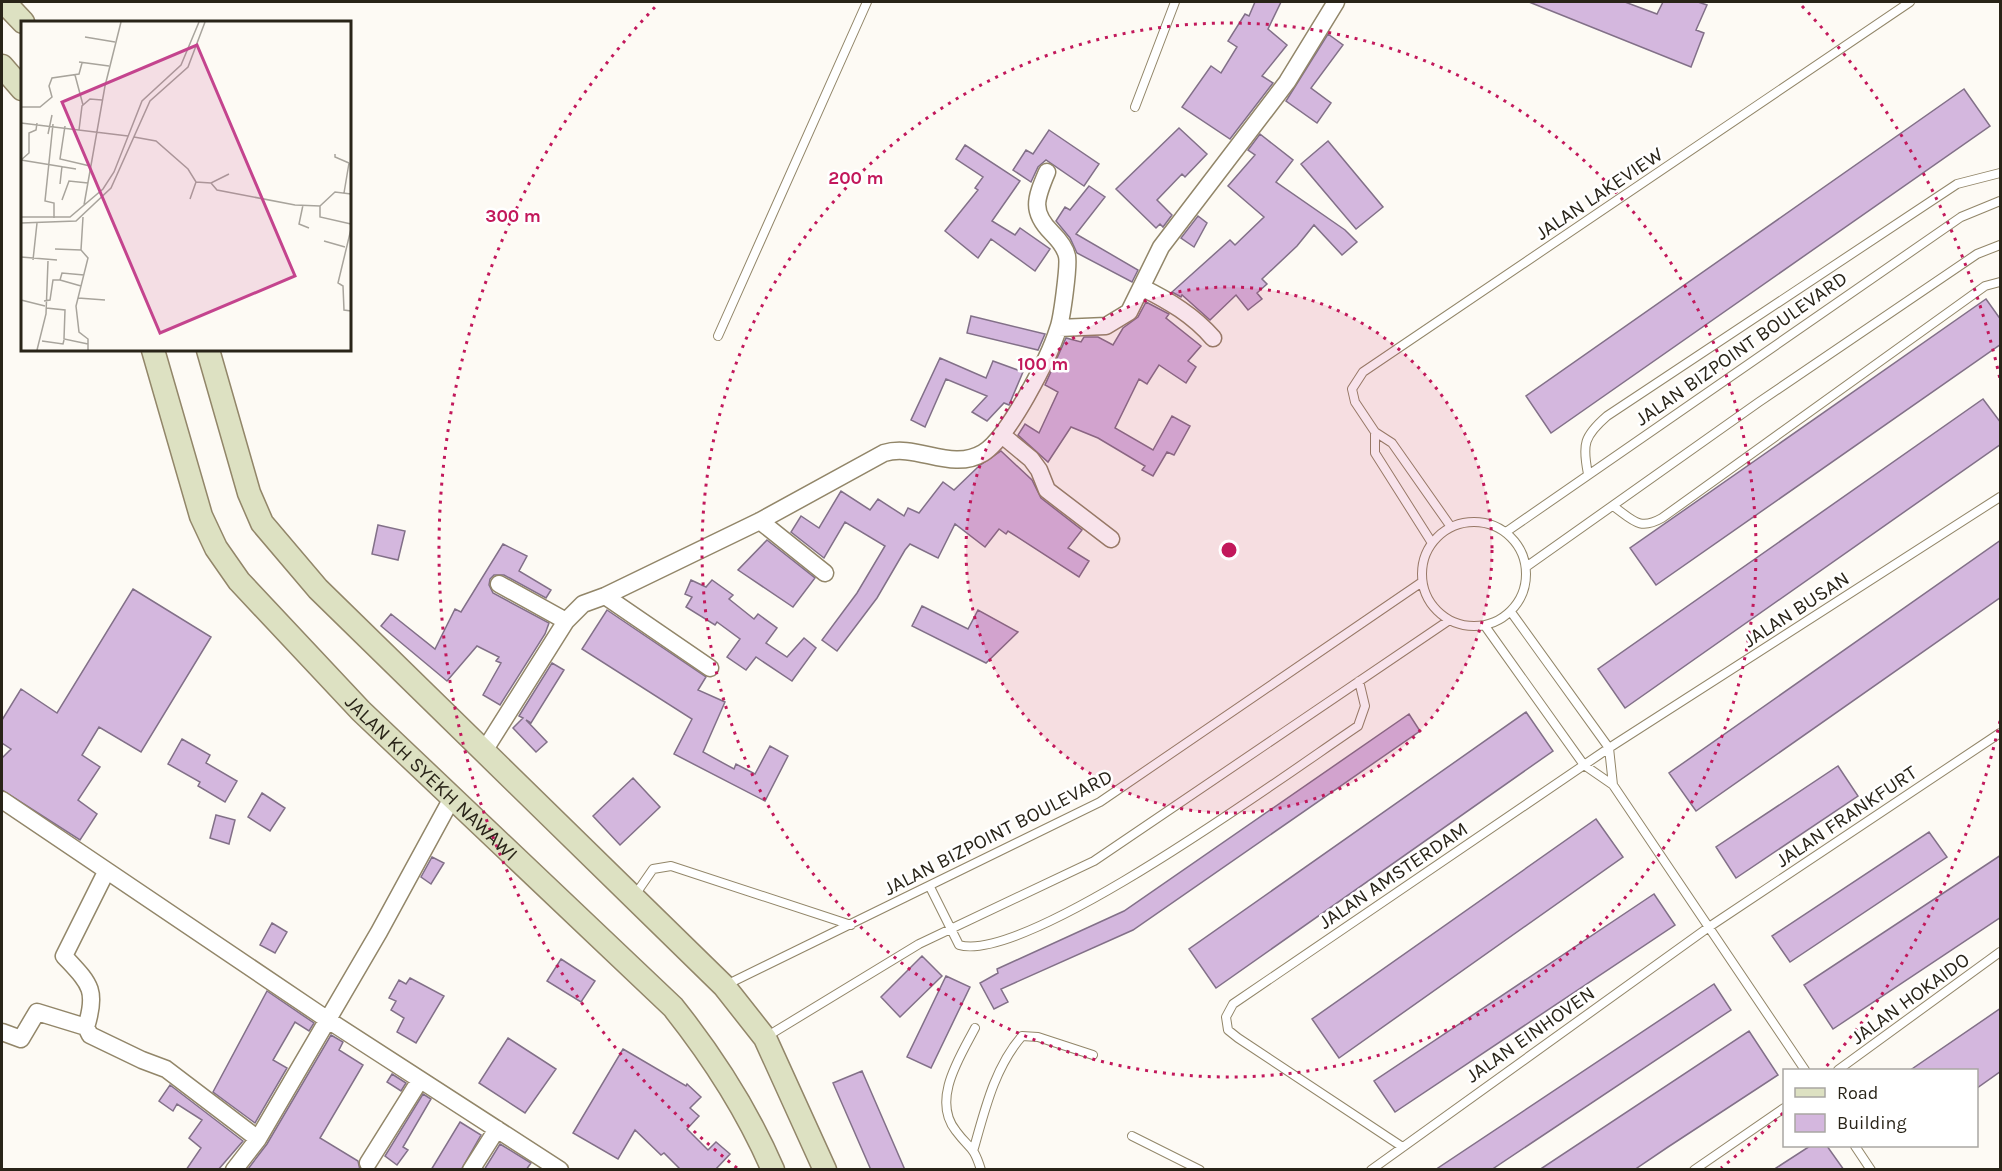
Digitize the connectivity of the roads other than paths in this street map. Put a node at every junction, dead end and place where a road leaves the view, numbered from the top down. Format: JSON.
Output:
{"nodes":[{"id":1,"x":4,"y":2,"type":"edge"},
{"id":2,"x":867,"y":2,"type":"edge"},
{"id":3,"x":1175,"y":2,"type":"edge"},
{"id":4,"x":1336,"y":2,"type":"edge"},
{"id":5,"x":1910,"y":2,"type":"edge"},
{"id":6,"x":22,"y":21,"type":"edge"},
{"id":7,"x":2,"y":66,"type":"edge"},
{"id":8,"x":21,"y":88,"type":"edge"},
{"id":9,"x":1135,"y":107,"type":"dead end"},
{"id":10,"x":1047,"y":171,"type":"dead end"},
{"id":11,"x":2001,"y":173,"type":"edge"},
{"id":12,"x":2001,"y":201,"type":"edge"},
{"id":13,"x":2001,"y":245,"type":"edge"},
{"id":14,"x":2001,"y":282,"type":"edge"},
{"id":15,"x":1143,"y":288,"type":"junction"},
{"id":16,"x":1059,"y":328,"type":"junction"},
{"id":17,"x":718,"y":336,"type":"dead end"},
{"id":18,"x":1213,"y":338,"type":"dead end"},
{"id":19,"x":153,"y":351,"type":"edge"},
{"id":20,"x":208,"y":351,"type":"edge"},
{"id":21,"x":1375,"y":432,"type":"junction"},
{"id":22,"x":1002,"y":435,"type":"junction"},
{"id":23,"x":1588,"y":474,"type":"junction"},
{"id":24,"x":2001,"y":497,"type":"edge"},
{"id":25,"x":1613,"y":506,"type":"junction"},
{"id":26,"x":760,"y":521,"type":"junction"},
{"id":27,"x":1450,"y":527,"type":"junction"},
{"id":28,"x":1506,"y":532,"type":"junction"},
{"id":29,"x":1111,"y":539,"type":"dead end"},
{"id":30,"x":1432,"y":543,"type":"junction"},
{"id":31,"x":1526,"y":567,"type":"junction"},
{"id":32,"x":825,"y":573,"type":"dead end"},
{"id":33,"x":1422,"y":582,"type":"junction"},
{"id":34,"x":498,"y":584,"type":"dead end"},
{"id":35,"x":605,"y":596,"type":"junction"},
{"id":36,"x":1511,"y":612,"type":"junction"},
{"id":37,"x":566,"y":621,"type":"junction"},
{"id":38,"x":1448,"y":621,"type":"junction"},
{"id":39,"x":1485,"y":626,"type":"junction"},
{"id":40,"x":710,"y":668,"type":"dead end"},
{"id":41,"x":1359,"y":681,"type":"junction"},
{"id":42,"x":2001,"y":733,"type":"edge"},
{"id":43,"x":1609,"y":748,"type":"junction"},
{"id":44,"x":484,"y":751,"type":"junction"},
{"id":45,"x":1584,"y":765,"type":"junction"},
{"id":46,"x":1613,"y":785,"type":"junction"},
{"id":47,"x":452,"y":798,"type":"junction"},
{"id":48,"x":2,"y":800,"type":"edge"},
{"id":49,"x":106,"y":872,"type":"junction"},
{"id":50,"x":930,"y":887,"type":"junction"},
{"id":51,"x":633,"y":898,"type":"junction"},
{"id":52,"x":851,"y":925,"type":"junction"},
{"id":53,"x":1709,"y":927,"type":"junction"},
{"id":54,"x":950,"y":929,"type":"junction"},
{"id":55,"x":2001,"y":952,"type":"edge"},
{"id":56,"x":724,"y":986,"type":"junction"},
{"id":57,"x":328,"y":1020,"type":"junction"},
{"id":58,"x":86,"y":1027,"type":"junction"},
{"id":59,"x":975,"y":1028,"type":"dead end"},
{"id":60,"x":2,"y":1032,"type":"edge"},
{"id":61,"x":765,"y":1038,"type":"junction"},
{"id":62,"x":1093,"y":1055,"type":"dead end"},
{"id":63,"x":1804,"y":1069,"type":"edge"},
{"id":64,"x":1841,"y":1069,"type":"edge"},
{"id":65,"x":420,"y":1080,"type":"junction"},
{"id":66,"x":1783,"y":1109,"type":"edge"},
{"id":67,"x":497,"y":1129,"type":"junction"},
{"id":68,"x":1132,"y":1136,"type":"dead end"},
{"id":69,"x":258,"y":1139,"type":"junction"},
{"id":70,"x":1401,"y":1146,"type":"junction"},
{"id":71,"x":1856,"y":1147,"type":"edge"},
{"id":72,"x":974,"y":1148,"type":"junction"},
{"id":73,"x":368,"y":1163,"type":"dead end"},
{"id":74,"x":558,"y":1169,"type":"edge"},
{"id":75,"x":234,"y":1170,"type":"edge"},
{"id":76,"x":471,"y":1170,"type":"edge"},
{"id":77,"x":773,"y":1170,"type":"edge"},
{"id":78,"x":825,"y":1170,"type":"edge"},
{"id":79,"x":981,"y":1170,"type":"edge"},
{"id":80,"x":1200,"y":1170,"type":"edge"},
{"id":81,"x":1371,"y":1170,"type":"edge"},
{"id":82,"x":1694,"y":1170,"type":"edge"},
{"id":83,"x":1871,"y":1170,"type":"edge"}],
"edges":[{"from":1,"to":6,"type":"main road"},
{"from":2,"to":17,"type":"lane"},
{"from":3,"to":9,"type":"lane"},
{"from":4,"to":15,"type":"street"},
{"from":5,"to":21,"type":"lane","name":"JALAN LAKEVIEW"},
{"from":7,"to":8,"type":"main road"},
{"from":10,"to":16,"type":"street"},
{"from":11,"to":23,"type":"lane"},
{"from":12,"to":23,"type":"lane","name":"JALAN BIZPOINT BOULEVARD"},
{"from":13,"to":25,"type":"lane"},
{"from":14,"to":25,"type":"lane"},
{"from":15,"to":16,"type":"street"},
{"from":15,"to":18,"type":"street"},
{"from":16,"to":22,"type":"street"},
{"from":19,"to":47,"type":"main road","name":"JALAN KH SYEKH NAWAWI"},
{"from":20,"to":44,"type":"main road"},
{"from":21,"to":27,"type":"lane"},
{"from":21,"to":30,"type":"lane"},
{"from":22,"to":26,"type":"street"},
{"from":22,"to":29,"type":"street"},
{"from":23,"to":28,"type":"lane","name":"JALAN BIZPOINT BOULEVARD"},
{"from":24,"to":43,"type":"lane","name":"JALAN BUSAN"},
{"from":25,"to":31,"type":"lane"},
{"from":26,"to":32,"type":"street"},
{"from":26,"to":35,"type":"street"},
{"from":27,"to":28,"type":"lane"},
{"from":27,"to":30,"type":"lane"},
{"from":28,"to":31,"type":"lane"},
{"from":30,"to":33,"type":"lane"},
{"from":31,"to":36,"type":"lane"},
{"from":33,"to":38,"type":"lane"},
{"from":33,"to":50,"type":"lane","name":"JALAN BIZPOINT BOULEVARD"},
{"from":34,"to":37,"type":"street"},
{"from":35,"to":37,"type":"street"},
{"from":35,"to":40,"type":"street"},
{"from":36,"to":39,"type":"lane"},
{"from":36,"to":43,"type":"lane"},
{"from":37,"to":44,"type":"street"},
{"from":38,"to":39,"type":"lane"},
{"from":38,"to":41,"type":"lane"},
{"from":39,"to":45,"type":"lane"},
{"from":41,"to":54,"type":"lane"},
{"from":41,"to":54,"type":"lane"},
{"from":42,"to":53,"type":"lane","name":"JALAN FRANKFURT"},
{"from":43,"to":45,"type":"lane","name":"JALAN BUSAN"},
{"from":43,"to":46,"type":"lane"},
{"from":44,"to":51,"type":"main road"},
{"from":45,"to":46,"type":"lane"},
{"from":45,"to":70,"type":"lane","name":"JALAN AMSTERDAM"},
{"from":46,"to":53,"type":"lane"},
{"from":47,"to":57,"type":"street"},
{"from":47,"to":77,"type":"main road","name":"JALAN KH SYEKH NAWAWI"},
{"from":48,"to":49,"type":"street"},
{"from":49,"to":57,"type":"street"},
{"from":49,"to":58,"type":"street"},
{"from":50,"to":52,"type":"lane","name":"JALAN BIZPOINT BOULEVARD"},
{"from":50,"to":54,"type":"lane"},
{"from":51,"to":52,"type":"lane"},
{"from":51,"to":56,"type":"main road"},
{"from":52,"to":56,"type":"lane","name":"JALAN BIZPOINT BOULEVARD"},
{"from":53,"to":63,"type":"lane"},
{"from":53,"to":70,"type":"lane","name":"JALAN EINHOVEN"},
{"from":54,"to":61,"type":"lane"},
{"from":55,"to":64,"type":"lane","name":"JALAN HOKAIDO"},
{"from":56,"to":61,"type":"main road"},
{"from":57,"to":65,"type":"street"},
{"from":57,"to":69,"type":"street"},
{"from":58,"to":60,"type":"street"},
{"from":58,"to":69,"type":"street"},
{"from":59,"to":72,"type":"lane"},
{"from":61,"to":78,"type":"main road"},
{"from":62,"to":72,"type":"lane"},
{"from":65,"to":67,"type":"street"},
{"from":65,"to":73,"type":"street"},
{"from":66,"to":82,"type":"lane"},
{"from":67,"to":74,"type":"street"},
{"from":67,"to":76,"type":"street"},
{"from":68,"to":80,"type":"lane"},
{"from":69,"to":75,"type":"street"},
{"from":70,"to":81,"type":"lane","name":"JALAN EINHOVEN"},
{"from":71,"to":83,"type":"lane"},
{"from":72,"to":79,"type":"lane"}]}
